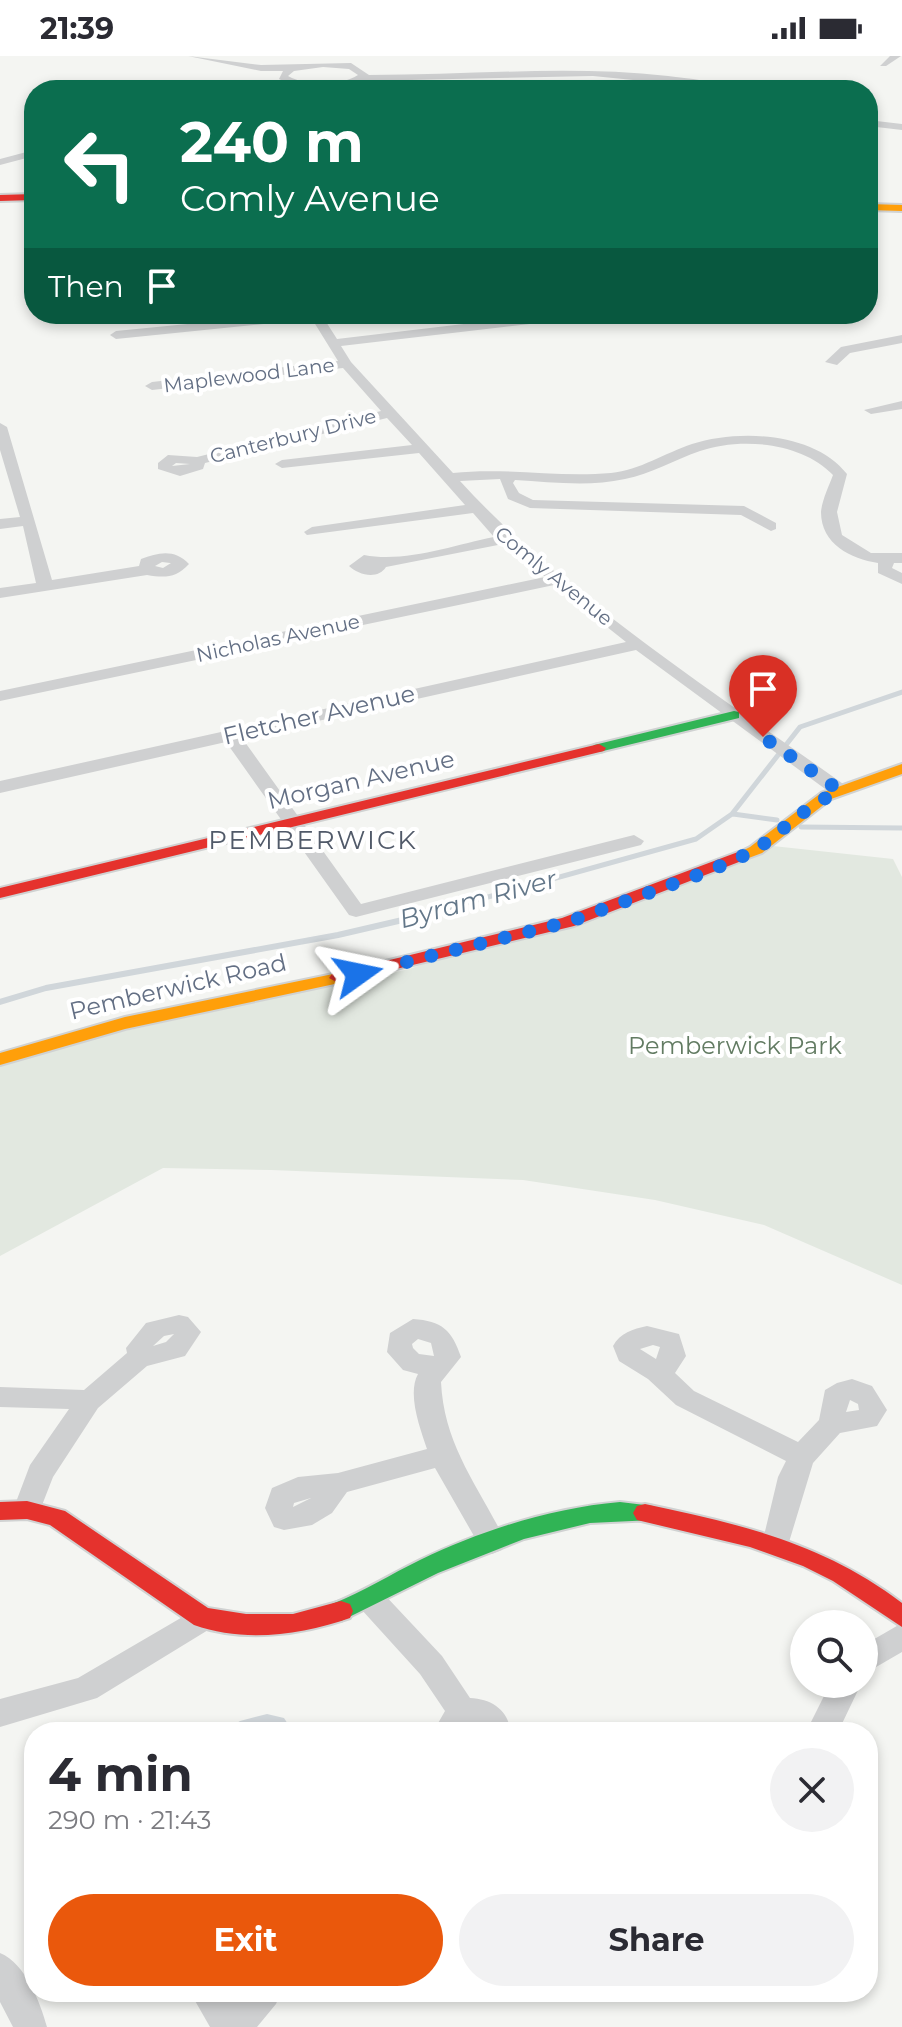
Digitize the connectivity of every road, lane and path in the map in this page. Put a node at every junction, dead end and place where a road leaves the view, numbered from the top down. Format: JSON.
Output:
{"nodes":[{"id":1,"x":193,"y":56,"type":"edge"},
{"id":2,"x":315,"y":60,"type":"edge"},
{"id":3,"x":261,"y":68,"type":"junction"},
{"id":4,"x":293,"y":68,"type":"junction"},
{"id":5,"x":362,"y":78,"type":"junction"},
{"id":6,"x":279,"y":80,"type":"edge"},
{"id":7,"x":284,"y":80,"type":"edge"},
{"id":8,"x":356,"y":80,"type":"edge"},
{"id":9,"x":685,"y":80,"type":"edge"},
{"id":10,"x":878,"y":124,"type":"edge"},
{"id":11,"x":902,"y":127,"type":"edge"},
{"id":12,"x":0,"y":155,"type":"edge"},
{"id":13,"x":24,"y":156,"type":"edge"},
{"id":14,"x":13,"y":159,"type":"junction"},
{"id":15,"x":0,"y":162,"type":"edge"},
{"id":16,"x":24,"y":197,"type":"edge"},
{"id":17,"x":0,"y":198,"type":"edge"},
{"id":18,"x":878,"y":207,"type":"edge"},
{"id":19,"x":902,"y":208,"type":"edge"},
{"id":20,"x":220,"y":324,"type":"edge"},
{"id":21,"x":321,"y":324,"type":"edge"},
{"id":22,"x":495,"y":324,"type":"edge"},
{"id":23,"x":116,"y":335,"type":"dead end"},
{"id":24,"x":902,"y":339,"type":"edge"},
{"id":25,"x":333,"y":343,"type":"junction"},
{"id":26,"x":832,"y":362,"type":"dead end"},
{"id":27,"x":346,"y":364,"type":"junction"},
{"id":28,"x":152,"y":386,"type":"dead end"},
{"id":29,"x":902,"y":405,"type":"edge"},
{"id":30,"x":871,"y":410,"type":"dead end"},
{"id":31,"x":389,"y":413,"type":"junction"},
{"id":32,"x":0,"y":427,"type":"edge"},
{"id":33,"x":421,"y":448,"type":"junction"},
{"id":34,"x":197,"y":461,"type":"dead end"},
{"id":35,"x":282,"y":464,"type":"dead end"},
{"id":36,"x":510,"y":473,"type":"junction"},
{"id":37,"x":447,"y":478,"type":"junction"},
{"id":38,"x":474,"y":508,"type":"junction"},
{"id":39,"x":27,"y":521,"type":"junction"},
{"id":40,"x":0,"y":524,"type":"edge"},
{"id":41,"x":771,"y":526,"type":"dead end"},
{"id":42,"x":312,"y":532,"type":"dead end"},
{"id":43,"x":506,"y":539,"type":"junction"},
{"id":44,"x":894,"y":561,"type":"edge"},
{"id":45,"x":380,"y":563,"type":"dead end"},
{"id":46,"x":147,"y":570,"type":"dead end"},
{"id":47,"x":902,"y":579,"type":"edge"},
{"id":48,"x":555,"y":580,"type":"junction"},
{"id":49,"x":45,"y":587,"type":"junction"},
{"id":50,"x":0,"y":593,"type":"edge"},
{"id":51,"x":639,"y":644,"type":"junction"},
{"id":52,"x":0,"y":696,"type":"edge"},
{"id":53,"x":734,"y":715,"type":"junction"},
{"id":54,"x":230,"y":735,"type":"junction"},
{"id":55,"x":902,"y":769,"type":"edge"},
{"id":56,"x":0,"y":787,"type":"edge"},
{"id":57,"x":839,"y":790,"type":"junction"},
{"id":58,"x":294,"y":821,"type":"junction"},
{"id":59,"x":634,"y":841,"type":"dead end"},
{"id":60,"x":0,"y":893,"type":"edge"},
{"id":61,"x":0,"y":1059,"type":"edge"},
{"id":62,"x":141,"y":1356,"type":"dead end"},
{"id":63,"x":436,"y":1366,"type":"dead end"},
{"id":64,"x":657,"y":1372,"type":"dead end"},
{"id":65,"x":0,"y":1397,"type":"edge"},
{"id":66,"x":89,"y":1401,"type":"junction"},
{"id":67,"x":832,"y":1424,"type":"dead end"},
{"id":68,"x":443,"y":1455,"type":"junction"},
{"id":69,"x":802,"y":1456,"type":"junction"},
{"id":70,"x":338,"y":1484,"type":"dead end"},
{"id":71,"x":27,"y":1510,"type":"junction"},
{"id":72,"x":0,"y":1511,"type":"edge"},
{"id":73,"x":492,"y":1542,"type":"junction"},
{"id":74,"x":776,"y":1544,"type":"junction"},
{"id":75,"x":371,"y":1600,"type":"junction"},
{"id":76,"x":902,"y":1617,"type":"edge"},
{"id":77,"x":203,"y":1618,"type":"junction"},
{"id":78,"x":902,"y":1636,"type":"edge"},
{"id":79,"x":878,"y":1652,"type":"edge"},
{"id":80,"x":839,"y":1698,"type":"edge"},
{"id":81,"x":0,"y":1713,"type":"edge"},
{"id":82,"x":456,"y":1721,"type":"edge"},
{"id":83,"x":493,"y":1722,"type":"edge"},
{"id":84,"x":827,"y":1722,"type":"edge"},
{"id":85,"x":0,"y":1970,"type":"edge"},
{"id":86,"x":214,"y":2002,"type":"edge"},
{"id":87,"x":255,"y":2002,"type":"edge"},
{"id":88,"x":30,"y":2027,"type":"edge"},
{"id":89,"x":233,"y":2027,"type":"edge"}],
"edges":[{"from":1,"to":3,"type":"street"},
{"from":2,"to":4,"type":"street"},
{"from":2,"to":5,"type":"street"},
{"from":3,"to":4,"type":"street"},
{"from":3,"to":6,"type":"street"},
{"from":4,"to":7,"type":"street"},
{"from":5,"to":8,"type":"street"},
{"from":5,"to":9,"type":"street"},
{"from":10,"to":11,"type":"street"},
{"from":12,"to":14,"type":"street"},
{"from":13,"to":14,"type":"street"},
{"from":14,"to":15,"type":"street"},
{"from":16,"to":17,"type":"street"},
{"from":18,"to":19,"type":"street"},
{"from":20,"to":23,"type":"street"},
{"from":21,"to":25,"type":"street","name":"Comly Avenue"},
{"from":22,"to":25,"type":"street"},
{"from":24,"to":26,"type":"street"},
{"from":25,"to":27,"type":"street","name":"Comly Avenue"},
{"from":27,"to":28,"type":"street","name":"Maplewood Lane"},
{"from":27,"to":31,"type":"street","name":"Comly Avenue"},
{"from":29,"to":30,"type":"street"},
{"from":31,"to":33,"type":"street","name":"Comly Avenue"},
{"from":31,"to":34,"type":"street","name":"Canterbury Drive"},
{"from":32,"to":39,"type":"street"},
{"from":33,"to":35,"type":"street"},
{"from":33,"to":37,"type":"street","name":"Comly Avenue"},
{"from":36,"to":37,"type":"street"},
{"from":36,"to":41,"type":"street"},
{"from":36,"to":44,"type":"street"},
{"from":37,"to":38,"type":"street","name":"Comly Avenue"},
{"from":38,"to":42,"type":"street"},
{"from":38,"to":43,"type":"street","name":"Comly Avenue"},
{"from":39,"to":40,"type":"street"},
{"from":39,"to":49,"type":"street"},
{"from":43,"to":45,"type":"street"},
{"from":43,"to":48,"type":"street","name":"Comly Avenue"},
{"from":44,"to":47,"type":"street"},
{"from":46,"to":49,"type":"street"},
{"from":48,"to":51,"type":"street","name":"Comly Avenue"},
{"from":48,"to":52,"type":"street","name":"Nicholas Avenue"},
{"from":49,"to":50,"type":"street"},
{"from":51,"to":53,"type":"street","name":"Comly Avenue"},
{"from":51,"to":54,"type":"street","name":"Fletcher Avenue"},
{"from":53,"to":57,"type":"street","name":"Comly Avenue"},
{"from":53,"to":58,"type":"street","name":"Morgan Avenue"},
{"from":54,"to":56,"type":"street","name":"Fletcher Avenue"},
{"from":54,"to":58,"type":"street"},
{"from":55,"to":57,"type":"street","name":"Pemberwick Road"},
{"from":57,"to":61,"type":"street","name":"Pemberwick Road"},
{"from":58,"to":59,"type":"street"},
{"from":58,"to":60,"type":"street","name":"Morgan Avenue"},
{"from":62,"to":66,"type":"street"},
{"from":63,"to":68,"type":"street"},
{"from":64,"to":69,"type":"street"},
{"from":65,"to":66,"type":"street"},
{"from":66,"to":71,"type":"street"},
{"from":67,"to":69,"type":"street"},
{"from":68,"to":70,"type":"street"},
{"from":68,"to":73,"type":"street"},
{"from":69,"to":74,"type":"street"},
{"from":71,"to":72,"type":"street"},
{"from":71,"to":77,"type":"street"},
{"from":73,"to":74,"type":"street"},
{"from":73,"to":75,"type":"street"},
{"from":74,"to":76,"type":"street"},
{"from":75,"to":77,"type":"street"},
{"from":75,"to":82,"type":"street"},
{"from":77,"to":81,"type":"street"},
{"from":78,"to":79,"type":"street"},
{"from":80,"to":84,"type":"street"},
{"from":82,"to":83,"type":"street"},
{"from":85,"to":88,"type":"street"},
{"from":86,"to":89,"type":"street"},
{"from":87,"to":89,"type":"street"}]}
